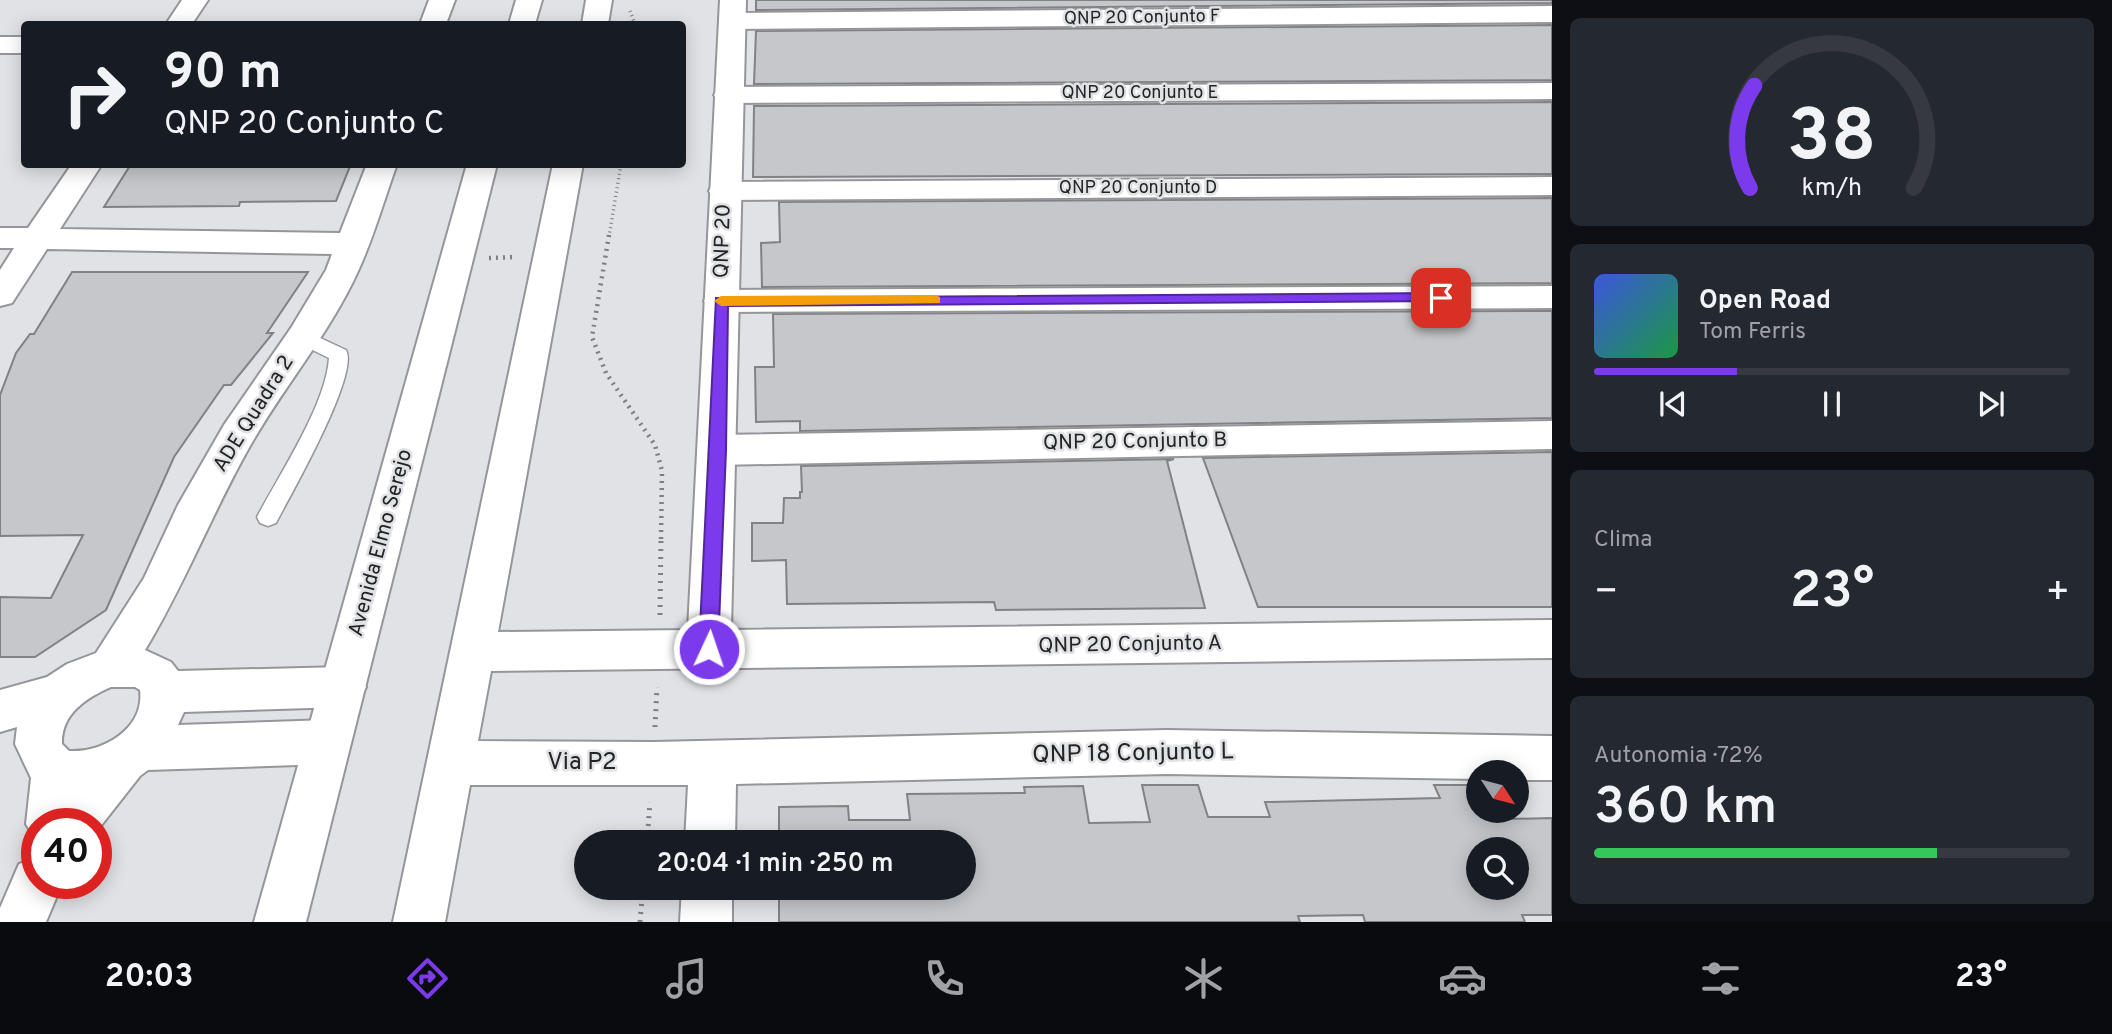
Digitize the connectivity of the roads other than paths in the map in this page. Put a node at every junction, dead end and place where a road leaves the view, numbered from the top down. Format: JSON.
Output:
{"nodes":[{"id":1,"x":195,"y":0,"type":"edge"},
{"id":2,"x":442,"y":0,"type":"edge"},
{"id":3,"x":529,"y":0,"type":"edge"},
{"id":4,"x":599,"y":0,"type":"edge"},
{"id":5,"x":732,"y":11,"type":"edge"},
{"id":6,"x":1552,"y":14,"type":"edge"},
{"id":7,"x":181,"y":21,"type":"edge"},
{"id":8,"x":434,"y":21,"type":"edge"},
{"id":9,"x":523,"y":21,"type":"edge"},
{"id":10,"x":596,"y":21,"type":"edge"},
{"id":11,"x":0,"y":45,"type":"edge"},
{"id":12,"x":21,"y":45,"type":"edge"},
{"id":13,"x":1552,"y":91,"type":"edge"},
{"id":14,"x":728,"y":96,"type":"junction"},
{"id":15,"x":84,"y":168,"type":"edge"},
{"id":16,"x":381,"y":168,"type":"edge"},
{"id":17,"x":481,"y":168,"type":"edge"},
{"id":18,"x":567,"y":168,"type":"edge"},
{"id":19,"x":1552,"y":186,"type":"edge"},
{"id":20,"x":724,"y":191,"type":"junction"},
{"id":21,"x":39,"y":237,"type":"junction"},
{"id":22,"x":0,"y":238,"type":"edge"},
{"id":23,"x":353,"y":244,"type":"junction"},
{"id":24,"x":0,"y":295,"type":"edge"},
{"id":25,"x":1552,"y":297,"type":"edge"},
{"id":26,"x":721,"y":301,"type":"junction"},
{"id":27,"x":303,"y":337,"type":"junction"},
{"id":28,"x":1552,"y":435,"type":"edge"},
{"id":29,"x":718,"y":450,"type":"junction"},
{"id":30,"x":268,"y":517,"type":"dead end"},
{"id":31,"x":1552,"y":640,"type":"edge"},
{"id":32,"x":709,"y":649,"type":"junction"},
{"id":33,"x":474,"y":652,"type":"junction"},
{"id":34,"x":140,"y":676,"type":"junction"},
{"id":35,"x":343,"y":687,"type":"junction"},
{"id":36,"x":31,"y":726,"type":"edge"},
{"id":37,"x":328,"y":742,"type":"junction"},
{"id":38,"x":132,"y":754,"type":"junction"},
{"id":39,"x":1552,"y":758,"type":"edge"},
{"id":40,"x":450,"y":762,"type":"junction"},
{"id":41,"x":713,"y":762,"type":"junction"},
{"id":42,"x":48,"y":808,"type":"edge"},
{"id":43,"x":86,"y":808,"type":"edge"},
{"id":44,"x":710,"y":830,"type":"edge"},
{"id":45,"x":30,"y":899,"type":"edge"},
{"id":46,"x":707,"y":900,"type":"edge"},
{"id":47,"x":20,"y":922,"type":"edge"},
{"id":48,"x":280,"y":922,"type":"edge"},
{"id":49,"x":419,"y":922,"type":"edge"},
{"id":50,"x":706,"y":922,"type":"edge"}],
"edges":[{"from":1,"to":7,"type":"street"},
{"from":2,"to":8,"type":"street"},
{"from":3,"to":9,"type":"street"},
{"from":4,"to":10,"type":"street"},
{"from":5,"to":6,"type":"street","name":"QNP 20 Conjunto F"},
{"from":5,"to":14,"type":"street","name":"QNP 20"},
{"from":11,"to":12,"type":"street"},
{"from":13,"to":14,"type":"street","name":"QNP 20 Conjunto E"},
{"from":14,"to":20,"type":"street","name":"QNP 20"},
{"from":15,"to":21,"type":"street"},
{"from":16,"to":23,"type":"street","name":"ADE Quadra 2"},
{"from":17,"to":35,"type":"street","name":"Avenida Elmo Serejo"},
{"from":18,"to":33,"type":"street"},
{"from":19,"to":20,"type":"street","name":"QNP 20 Conjunto D"},
{"from":20,"to":26,"type":"street","name":"QNP 20"},
{"from":21,"to":22,"type":"street"},
{"from":21,"to":23,"type":"street"},
{"from":21,"to":24,"type":"street"},
{"from":23,"to":27,"type":"street","name":"ADE Quadra 2"},
{"from":25,"to":26,"type":"street"},
{"from":26,"to":29,"type":"street","name":"QNP 20"},
{"from":27,"to":30,"type":"lane"},
{"from":27,"to":34,"type":"street","name":"ADE Quadra 2"},
{"from":28,"to":29,"type":"street","name":"QNP 20 Conjunto B"},
{"from":29,"to":32,"type":"street","name":"QNP 20"},
{"from":31,"to":32,"type":"street","name":"QNP 20 Conjunto A"},
{"from":32,"to":33,"type":"street"},
{"from":33,"to":40,"type":"street"},
{"from":34,"to":35,"type":"street"},
{"from":34,"to":36,"type":"street"},
{"from":34,"to":38,"type":"street"},
{"from":35,"to":37,"type":"street","name":"Avenida Elmo Serejo"},
{"from":36,"to":38,"type":"street"},
{"from":36,"to":42,"type":"street"},
{"from":37,"to":38,"type":"street"},
{"from":37,"to":48,"type":"street","name":"Avenida Elmo Serejo"},
{"from":38,"to":43,"type":"street"},
{"from":39,"to":41,"type":"street","name":"QNP 18 Conjunto L"},
{"from":40,"to":41,"type":"street","name":"Via P2"},
{"from":40,"to":49,"type":"street"},
{"from":41,"to":44,"type":"street"},
{"from":45,"to":47,"type":"street"},
{"from":46,"to":50,"type":"street"}]}
